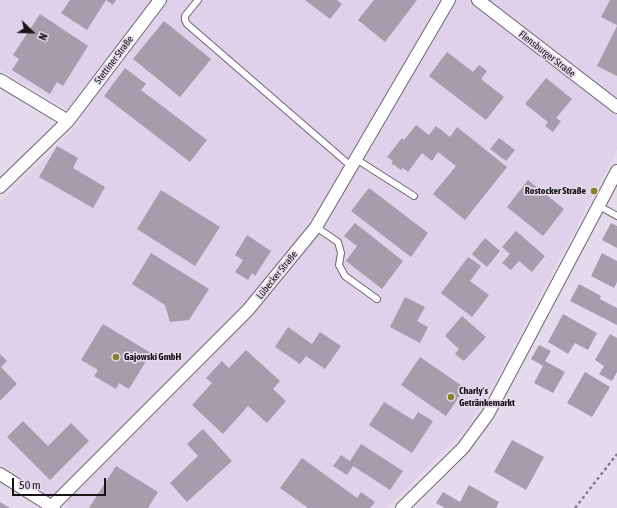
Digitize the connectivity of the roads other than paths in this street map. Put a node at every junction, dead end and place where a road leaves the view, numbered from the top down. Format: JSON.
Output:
{"nodes":[{"id":1,"x":160,"y":0,"type":"edge"},
{"id":2,"x":198,"y":0,"type":"edge"},
{"id":3,"x":449,"y":0,"type":"edge"},
{"id":4,"x":478,"y":0,"type":"edge"},
{"id":5,"x":0,"y":80,"type":"edge"},
{"id":6,"x":617,"y":107,"type":"edge"},
{"id":7,"x":68,"y":121,"type":"junction"},
{"id":8,"x":354,"y":163,"type":"junction"},
{"id":9,"x":617,"y":171,"type":"edge"},
{"id":10,"x":0,"y":187,"type":"edge"},
{"id":11,"x":414,"y":196,"type":"dead end"},
{"id":12,"x":598,"y":206,"type":"junction"},
{"id":13,"x":617,"y":216,"type":"edge"},
{"id":14,"x":316,"y":227,"type":"junction"},
{"id":15,"x":377,"y":300,"type":"dead end"},
{"id":16,"x":0,"y":474,"type":"edge"},
{"id":17,"x":52,"y":507,"type":"edge"},
{"id":18,"x":402,"y":508,"type":"edge"}],
"edges":[{"from":1,"to":7,"type":"street","name":"Stettiner Straße"},
{"from":2,"to":8,"type":"lane"},
{"from":3,"to":8,"type":"street","name":"Lübecker Straße"},
{"from":4,"to":6,"type":"street","name":"Flensburger Straße"},
{"from":5,"to":7,"type":"street"},
{"from":7,"to":10,"type":"street","name":"Stettiner Straße"},
{"from":8,"to":11,"type":"lane"},
{"from":8,"to":14,"type":"street","name":"Lübecker Straße"},
{"from":9,"to":12,"type":"street"},
{"from":12,"to":13,"type":"lane"},
{"from":12,"to":18,"type":"street"},
{"from":14,"to":15,"type":"lane"},
{"from":14,"to":17,"type":"street","name":"Lübecker Straße"},
{"from":16,"to":17,"type":"street"}]}
